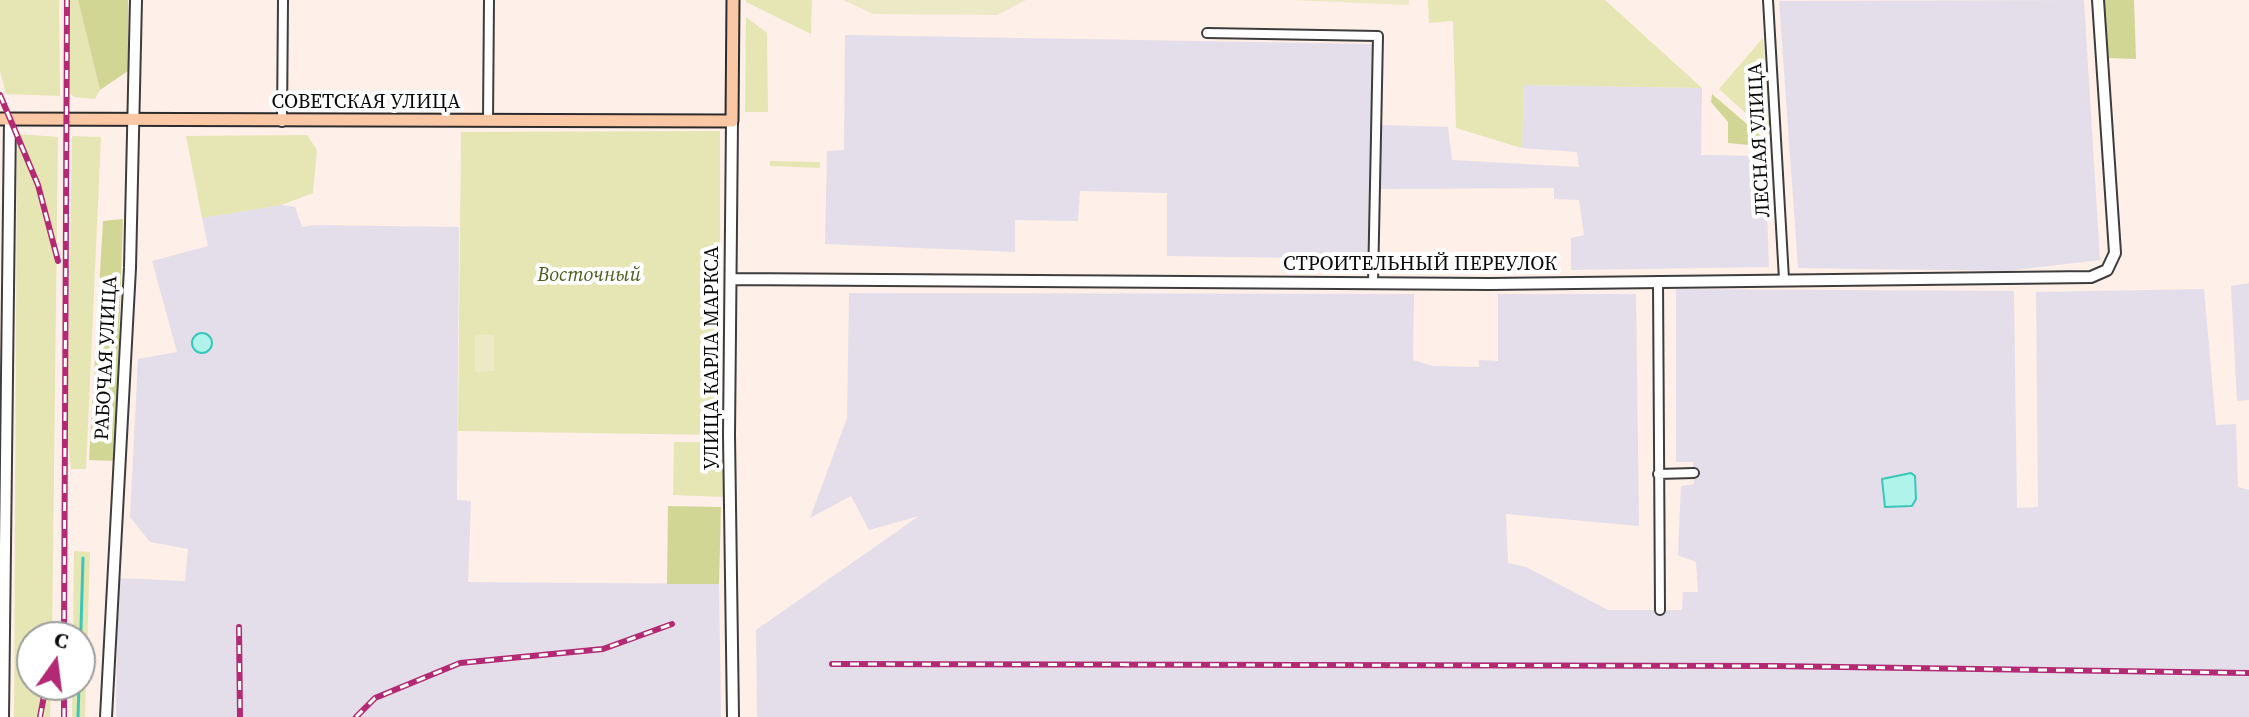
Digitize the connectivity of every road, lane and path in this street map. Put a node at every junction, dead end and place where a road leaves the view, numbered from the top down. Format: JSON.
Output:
{"nodes":[{"id":1,"x":136,"y":0,"type":"edge"},
{"id":2,"x":283,"y":0,"type":"edge"},
{"id":3,"x":489,"y":0,"type":"edge"},
{"id":4,"x":733,"y":0,"type":"edge"},
{"id":5,"x":1768,"y":0,"type":"edge"},
{"id":6,"x":2098,"y":0,"type":"edge"},
{"id":7,"x":1207,"y":33,"type":"dead end"},
{"id":8,"x":5,"y":119,"type":"edge"},
{"id":9,"x":136,"y":119,"type":"junction"},
{"id":10,"x":488,"y":121,"type":"junction"},
{"id":11,"x":732,"y":121,"type":"junction"},
{"id":12,"x":282,"y":122,"type":"junction"},
{"id":13,"x":731,"y":279,"type":"junction"},
{"id":14,"x":1784,"y":279,"type":"junction"},
{"id":15,"x":1658,"y":281,"type":"junction"},
{"id":16,"x":1373,"y":284,"type":"junction"},
{"id":17,"x":1694,"y":473,"type":"dead end"},
{"id":18,"x":1658,"y":474,"type":"junction"},
{"id":19,"x":1660,"y":610,"type":"dead end"},
{"id":20,"x":3,"y":717,"type":"edge"},
{"id":21,"x":106,"y":717,"type":"edge"},
{"id":22,"x":733,"y":717,"type":"edge"}],
"edges":[{"from":1,"to":9,"type":"street","name":"РАБОЧАЯ УЛИЦА"},
{"from":2,"to":12,"type":"street"},
{"from":3,"to":10,"type":"street"},
{"from":4,"to":11,"type":"main road","name":"УЛИЦА КАРЛА МАРКСА"},
{"from":5,"to":14,"type":"street","name":"ЛЕСНАЯ УЛИЦА"},
{"from":6,"to":14,"type":"street","name":"СТРОИТЕЛЬНЫЙ ПЕРЕУЛОК"},
{"from":7,"to":16,"type":"street"},
{"from":8,"to":9,"type":"main road","name":"СОВЕТСКАЯ УЛИЦА"},
{"from":8,"to":20,"type":"street"},
{"from":9,"to":12,"type":"main road","name":"СОВЕТСКАЯ УЛИЦА"},
{"from":9,"to":21,"type":"street","name":"РАБОЧАЯ УЛИЦА"},
{"from":10,"to":11,"type":"main road","name":"СОВЕТСКАЯ УЛИЦА"},
{"from":10,"to":12,"type":"main road","name":"СОВЕТСКАЯ УЛИЦА"},
{"from":11,"to":13,"type":"street","name":"УЛИЦА КАРЛА МАРКСА"},
{"from":13,"to":16,"type":"street","name":"СТРОИТЕЛЬНЫЙ ПЕРЕУЛОК"},
{"from":13,"to":22,"type":"street","name":"УЛИЦА КАРЛА МАРКСА"},
{"from":14,"to":15,"type":"street","name":"СТРОИТЕЛЬНЫЙ ПЕРЕУЛОК"},
{"from":15,"to":16,"type":"street","name":"СТРОИТЕЛЬНЫЙ ПЕРЕУЛОК"},
{"from":15,"to":18,"type":"street"},
{"from":17,"to":18,"type":"street"},
{"from":18,"to":19,"type":"street"}]}
